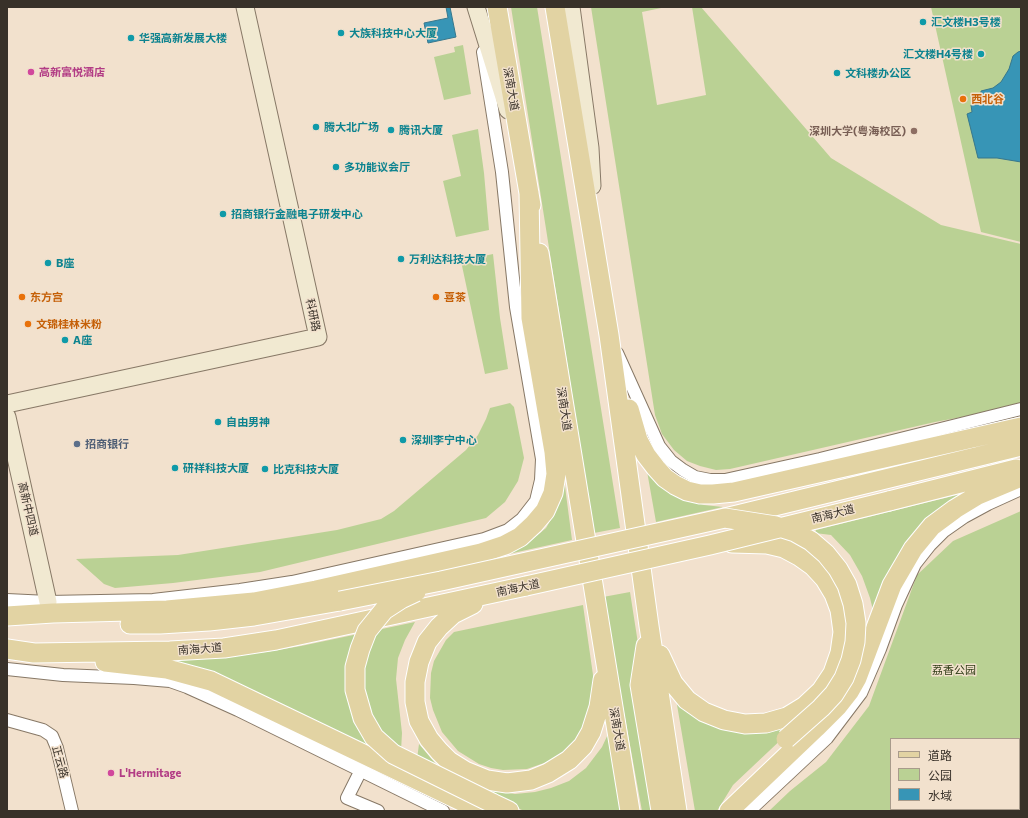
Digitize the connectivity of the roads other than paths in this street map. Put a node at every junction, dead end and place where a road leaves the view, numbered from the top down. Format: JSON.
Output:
{"nodes":[{"id":1,"x":245,"y":7,"type":"edge"},
{"id":2,"x":497,"y":7,"type":"edge"},
{"id":3,"x":555,"y":7,"type":"edge"},
{"id":4,"x":562,"y":7,"type":"edge"},
{"id":5,"x":571,"y":7,"type":"edge"},
{"id":6,"x":477,"y":8,"type":"edge"},
{"id":7,"x":560,"y":37,"type":"junction"},
{"id":8,"x":523,"y":160,"type":"junction"},
{"id":9,"x":529,"y":192,"type":"junction"},
{"id":10,"x":595,"y":244,"type":"junction"},
{"id":11,"x":609,"y":335,"type":"junction"},
{"id":12,"x":7,"y":404,"type":"edge"},
{"id":13,"x":1021,"y":409,"type":"edge"},
{"id":14,"x":7,"y":417,"type":"edge"},
{"id":15,"x":1021,"y":427,"type":"edge"},
{"id":16,"x":1021,"y":446,"type":"edge"},
{"id":17,"x":1021,"y":467,"type":"edge"},
{"id":18,"x":1021,"y":477,"type":"edge"},
{"id":19,"x":1021,"y":489,"type":"edge"},
{"id":20,"x":725,"y":518,"type":"junction"},
{"id":21,"x":710,"y":545,"type":"junction"},
{"id":22,"x":441,"y":581,"type":"junction"},
{"id":23,"x":526,"y":586,"type":"junction"},
{"id":24,"x":7,"y":600,"type":"edge"},
{"id":25,"x":48,"y":602,"type":"junction"},
{"id":26,"x":7,"y":617,"type":"edge"},
{"id":27,"x":649,"y":626,"type":"junction"},
{"id":28,"x":7,"y":649,"type":"edge"},
{"id":29,"x":34,"y":653,"type":"junction"},
{"id":30,"x":604,"y":653,"type":"junction"},
{"id":31,"x":7,"y":669,"type":"edge"},
{"id":32,"x":7,"y":720,"type":"edge"},
{"id":33,"x":361,"y":770,"type":"junction"},
{"id":34,"x":72,"y":811,"type":"edge"},
{"id":35,"x":378,"y":811,"type":"edge"},
{"id":36,"x":443,"y":811,"type":"edge"},
{"id":37,"x":482,"y":811,"type":"edge"},
{"id":38,"x":509,"y":811,"type":"edge"},
{"id":39,"x":630,"y":811,"type":"edge"},
{"id":40,"x":661,"y":811,"type":"edge"},
{"id":41,"x":677,"y":811,"type":"edge"},
{"id":42,"x":724,"y":811,"type":"edge"},
{"id":43,"x":728,"y":811,"type":"edge"},
{"id":44,"x":749,"y":811,"type":"edge"}],
"edges":[{"from":1,"to":12,"type":"street","name":"科研路"},
{"from":2,"to":8,"type":"main road","name":"深南大道"},
{"from":3,"to":7,"type":"main road"},
{"from":4,"to":7,"type":"main road"},
{"from":5,"to":10,"type":"street"},
{"from":6,"to":8,"type":"street"},
{"from":6,"to":25,"type":"street"},
{"from":7,"to":10,"type":"main road"},
{"from":8,"to":9,"type":"main road","name":"深南大道"},
{"from":9,"to":26,"type":"main road"},
{"from":9,"to":30,"type":"main road","name":"深南大道"},
{"from":10,"to":11,"type":"main road"},
{"from":11,"to":13,"type":"street"},
{"from":11,"to":15,"type":"main road"},
{"from":11,"to":27,"type":"main road"},
{"from":14,"to":25,"type":"street","name":"高新中四道"},
{"from":16,"to":20,"type":"main road","name":"南海大道"},
{"from":17,"to":21,"type":"main road","name":"南海大道","bridge":true},
{"from":18,"to":43,"type":"main road"},
{"from":19,"to":44,"type":"street"},
{"from":20,"to":22,"type":"main road","name":"南海大道","bridge":true},
{"from":20,"to":42,"type":"main road","bridge":true},
{"from":21,"to":23,"type":"main road","name":"南海大道","bridge":true},
{"from":21,"to":27,"type":"main road","bridge":true},
{"from":22,"to":26,"type":"main road","name":"南海大道","bridge":true},
{"from":22,"to":38,"type":"main road","bridge":true},
{"from":23,"to":29,"type":"main road","name":"南海大道","bridge":true},
{"from":23,"to":30,"type":"main road"},
{"from":24,"to":25,"type":"street"},
{"from":27,"to":40,"type":"main road"},
{"from":27,"to":41,"type":"main road"},
{"from":28,"to":29,"type":"main road","name":"南海大道"},
{"from":29,"to":37,"type":"main road"},
{"from":30,"to":39,"type":"main road","name":"深南大道"},
{"from":31,"to":33,"type":"street"},
{"from":32,"to":34,"type":"street","name":"正云路"},
{"from":33,"to":35,"type":"street"},
{"from":33,"to":36,"type":"street"}]}
